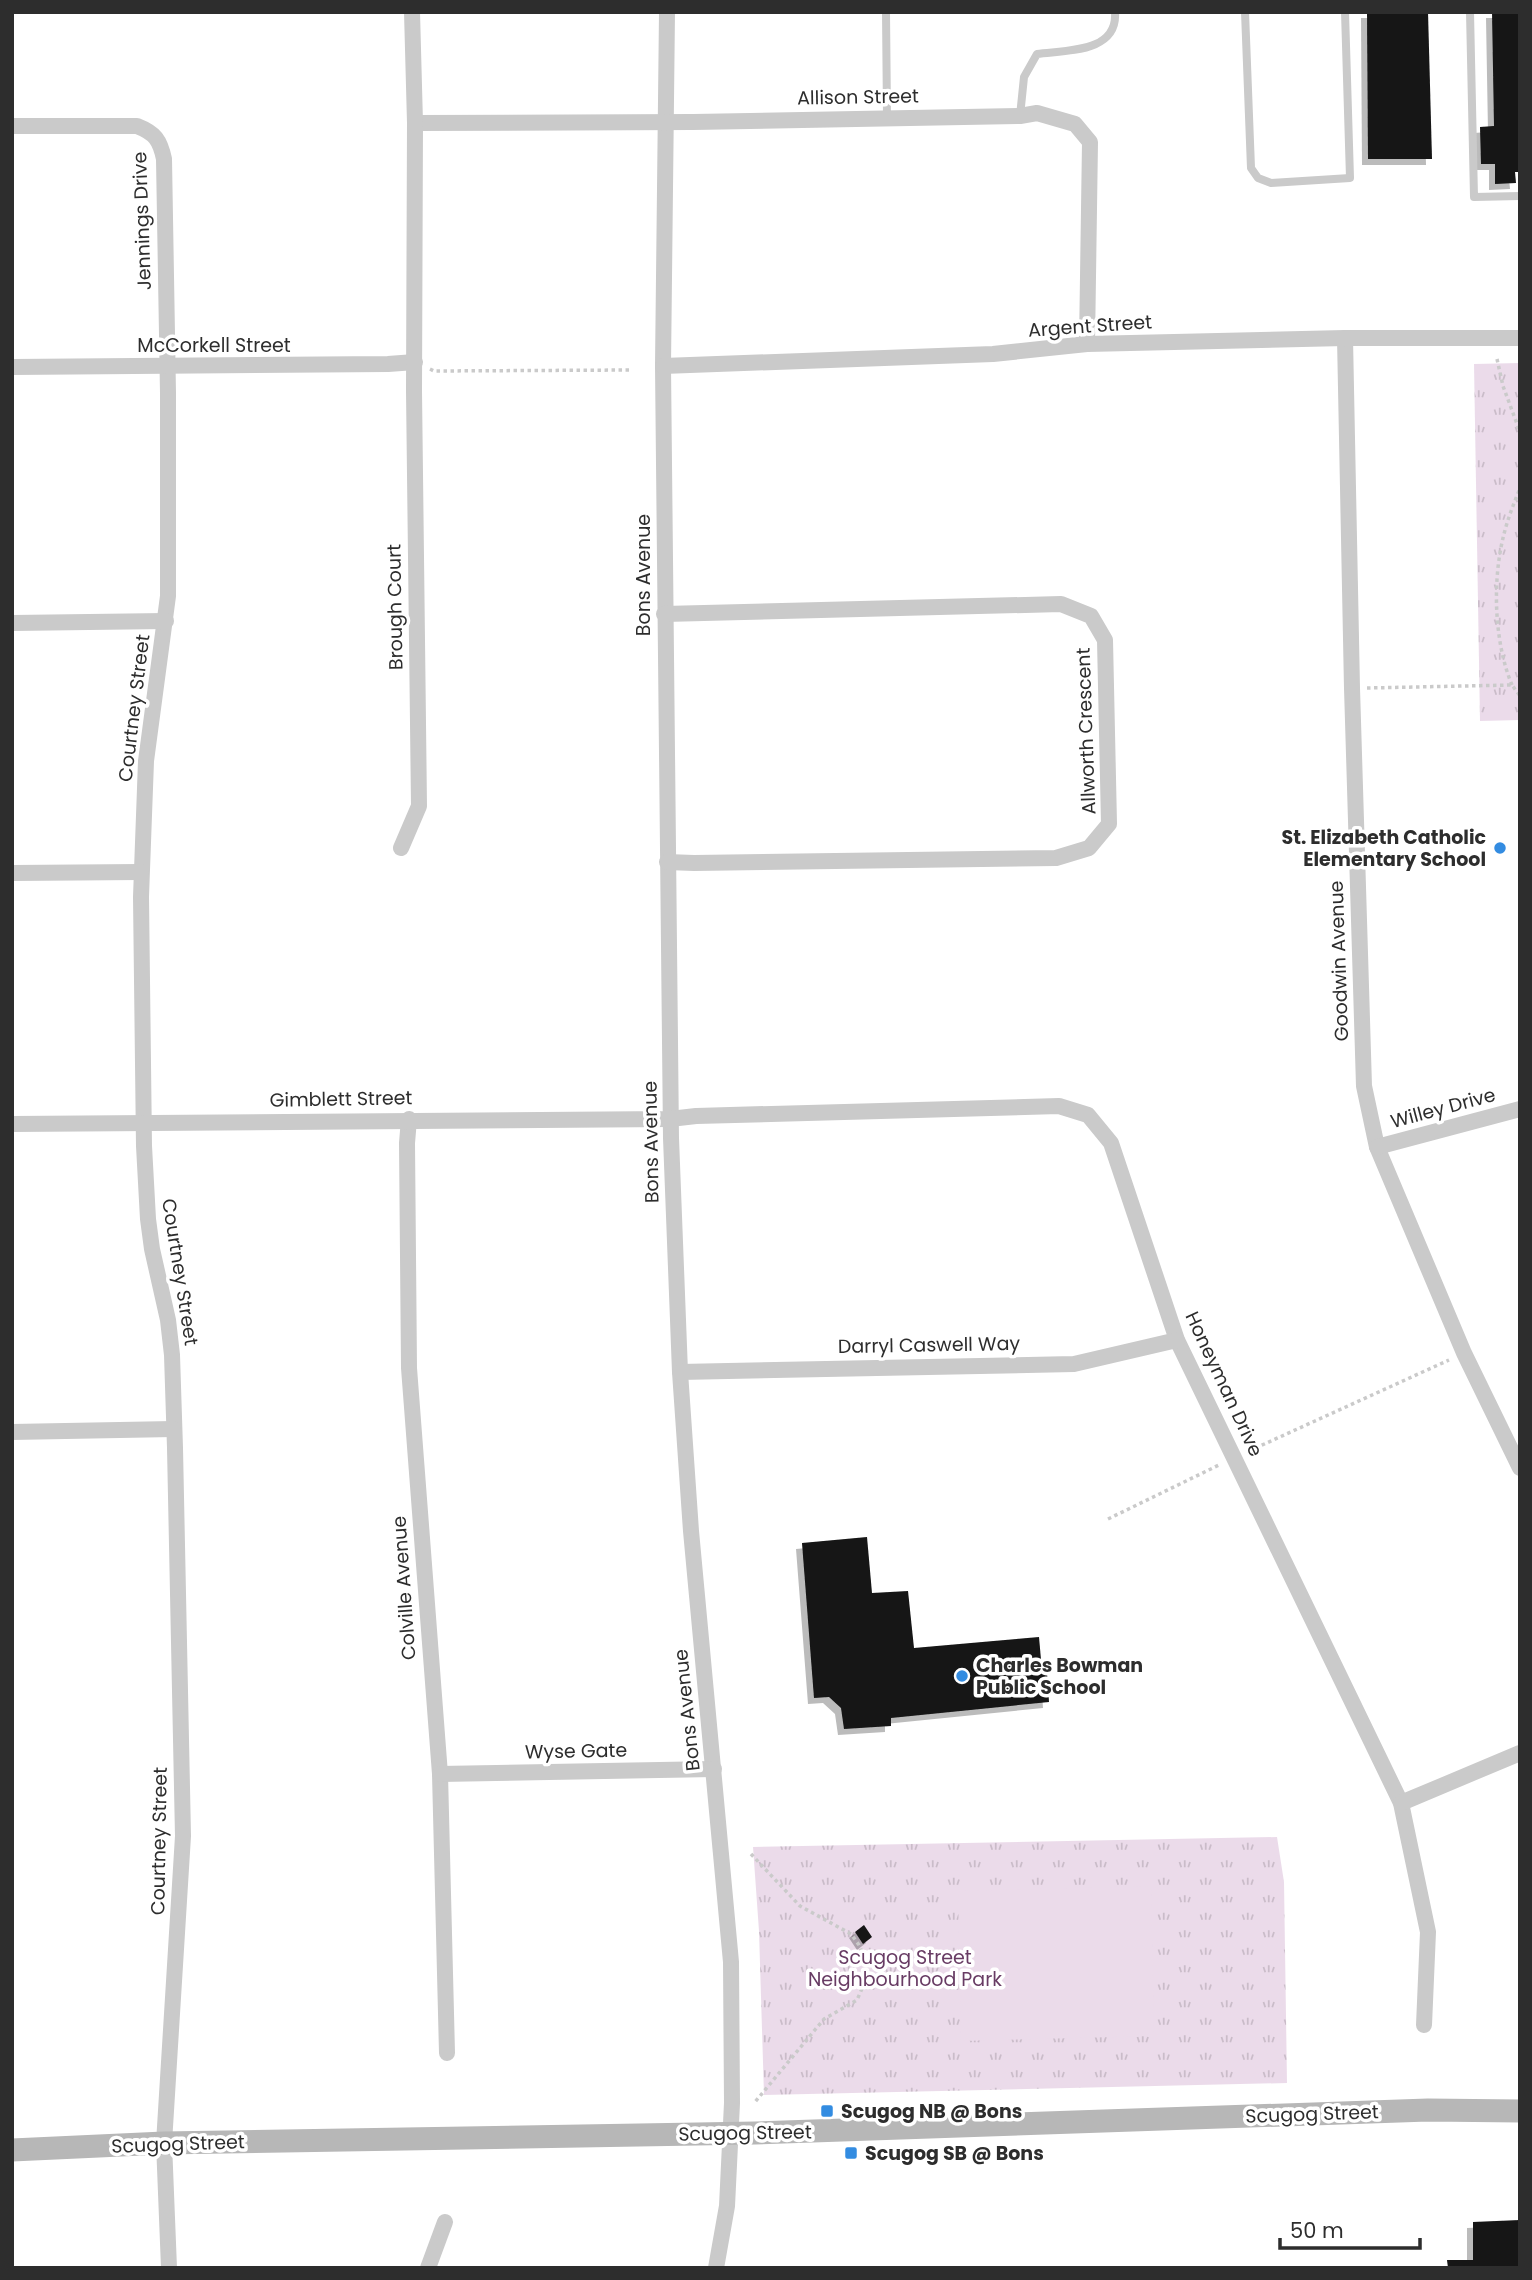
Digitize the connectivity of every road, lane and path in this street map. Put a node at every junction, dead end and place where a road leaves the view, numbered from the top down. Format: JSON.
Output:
{"nodes":[{"id":1,"x":412,"y":12,"type":"edge"},
{"id":2,"x":667,"y":12,"type":"edge"},
{"id":3,"x":886,"y":12,"type":"edge"},
{"id":4,"x":1115,"y":12,"type":"edge"},
{"id":5,"x":1245,"y":12,"type":"edge"},
{"id":6,"x":1345,"y":12,"type":"edge"},
{"id":7,"x":1470,"y":12,"type":"edge"},
{"id":8,"x":1020,"y":116,"type":"junction"},
{"id":9,"x":887,"y":117,"type":"junction"},
{"id":10,"x":666,"y":122,"type":"junction"},
{"id":11,"x":415,"y":123,"type":"junction"},
{"id":12,"x":12,"y":126,"type":"edge"},
{"id":13,"x":1520,"y":196,"type":"edge"},
{"id":14,"x":1345,"y":338,"type":"junction"},
{"id":15,"x":1520,"y":338,"type":"edge"},
{"id":16,"x":1087,"y":344,"type":"junction"},
{"id":17,"x":1497,"y":359,"type":"dead end"},
{"id":18,"x":415,"y":362,"type":"junction"},
{"id":19,"x":663,"y":366,"type":"junction"},
{"id":20,"x":168,"y":367,"type":"junction"},
{"id":21,"x":12,"y":368,"type":"edge"},
{"id":22,"x":632,"y":370,"type":"dead end"},
{"id":23,"x":1520,"y":432,"type":"edge"},
{"id":24,"x":1520,"y":488,"type":"edge"},
{"id":25,"x":664,"y":614,"type":"junction"},
{"id":26,"x":166,"y":621,"type":"junction"},
{"id":27,"x":12,"y":623,"type":"edge"},
{"id":28,"x":1511,"y":685,"type":"junction"},
{"id":29,"x":1365,"y":688,"type":"dead end"},
{"id":30,"x":1520,"y":696,"type":"edge"},
{"id":31,"x":401,"y":848,"type":"dead end"},
{"id":32,"x":667,"y":862,"type":"junction"},
{"id":33,"x":141,"y":872,"type":"junction"},
{"id":34,"x":12,"y":873,"type":"edge"},
{"id":35,"x":1520,"y":1109,"type":"edge"},
{"id":36,"x":409,"y":1119,"type":"junction"},
{"id":37,"x":670,"y":1119,"type":"junction"},
{"id":38,"x":144,"y":1123,"type":"junction"},
{"id":39,"x":12,"y":1124,"type":"edge"},
{"id":40,"x":1377,"y":1147,"type":"junction"},
{"id":41,"x":1177,"y":1340,"type":"junction"},
{"id":42,"x":1464,"y":1353,"type":"junction"},
{"id":43,"x":680,"y":1372,"type":"junction"},
{"id":44,"x":173,"y":1429,"type":"junction"},
{"id":45,"x":12,"y":1432,"type":"edge"},
{"id":46,"x":1234,"y":1458,"type":"junction"},
{"id":47,"x":1520,"y":1468,"type":"edge"},
{"id":48,"x":1108,"y":1519,"type":"dead end"},
{"id":49,"x":1520,"y":1753,"type":"edge"},
{"id":50,"x":714,"y":1769,"type":"junction"},
{"id":51,"x":440,"y":1774,"type":"junction"},
{"id":52,"x":1401,"y":1803,"type":"junction"},
{"id":53,"x":751,"y":1854,"type":"dead end"},
{"id":54,"x":1424,"y":2025,"type":"dead end"},
{"id":55,"x":447,"y":2053,"type":"dead end"},
{"id":56,"x":755,"y":2102,"type":"dead end"},
{"id":57,"x":1520,"y":2111,"type":"edge"},
{"id":58,"x":729,"y":2133,"type":"junction"},
{"id":59,"x":164,"y":2143,"type":"junction"},
{"id":60,"x":12,"y":2150,"type":"edge"},
{"id":61,"x":445,"y":2222,"type":"dead end"},
{"id":62,"x":169,"y":2268,"type":"edge"},
{"id":63,"x":428,"y":2268,"type":"edge"},
{"id":64,"x":716,"y":2268,"type":"edge"}],
"edges":[{"from":1,"to":11,"type":"street"},
{"from":2,"to":10,"type":"street","name":"Bons Avenue"},
{"from":3,"to":9,"type":"lane"},
{"from":4,"to":8,"type":"lane"},
{"from":5,"to":6,"type":"lane"},
{"from":7,"to":13,"type":"lane"},
{"from":8,"to":9,"type":"street","name":"Allison Street"},
{"from":8,"to":16,"type":"street","name":"Allison Street"},
{"from":9,"to":10,"type":"street","name":"Allison Street"},
{"from":10,"to":11,"type":"street","name":"Allison Street"},
{"from":10,"to":19,"type":"street","name":"Bons Avenue"},
{"from":11,"to":18,"type":"street"},
{"from":12,"to":20,"type":"street","name":"Jennings Drive"},
{"from":14,"to":15,"type":"street","name":"Argent Street"},
{"from":14,"to":16,"type":"street","name":"Argent Street"},
{"from":14,"to":40,"type":"street","name":"Goodwin Avenue"},
{"from":16,"to":19,"type":"street","name":"Argent Street"},
{"from":17,"to":23,"type":"path"},
{"from":18,"to":20,"type":"street","name":"McCorkell Street"},
{"from":18,"to":22,"type":"path"},
{"from":18,"to":31,"type":"street","name":"Brough Court"},
{"from":19,"to":25,"type":"street","name":"Bons Avenue"},
{"from":20,"to":21,"type":"street","name":"McCorkell Street"},
{"from":20,"to":26,"type":"street","name":"Courtney Street"},
{"from":24,"to":28,"type":"path"},
{"from":25,"to":32,"type":"street","name":"Bons Avenue"},
{"from":25,"to":32,"type":"street","name":"Allworth Crescent"},
{"from":26,"to":27,"type":"street"},
{"from":26,"to":33,"type":"street","name":"Courtney Street"},
{"from":28,"to":29,"type":"path"},
{"from":28,"to":30,"type":"path"},
{"from":32,"to":37,"type":"street","name":"Bons Avenue"},
{"from":33,"to":34,"type":"street"},
{"from":33,"to":38,"type":"street","name":"Courtney Street"},
{"from":35,"to":40,"type":"street","name":"Willey Drive"},
{"from":36,"to":37,"type":"street","name":"Gimblett Street"},
{"from":36,"to":38,"type":"street","name":"Gimblett Street"},
{"from":36,"to":51,"type":"street","name":"Colville Avenue"},
{"from":37,"to":41,"type":"street","name":"Honeyman Drive"},
{"from":37,"to":43,"type":"street","name":"Bons Avenue"},
{"from":38,"to":39,"type":"street","name":"Gimblett Street"},
{"from":38,"to":44,"type":"street","name":"Courtney Street"},
{"from":40,"to":42,"type":"street","name":"Goodwin Avenue"},
{"from":41,"to":43,"type":"street","name":"Darryl Caswell Way"},
{"from":41,"to":46,"type":"street","name":"Honeyman Drive"},
{"from":42,"to":46,"type":"path"},
{"from":42,"to":47,"type":"street","name":"Goodwin Avenue"},
{"from":43,"to":50,"type":"street","name":"Bons Avenue"},
{"from":44,"to":45,"type":"street"},
{"from":44,"to":59,"type":"street","name":"Courtney Street"},
{"from":46,"to":48,"type":"path"},
{"from":46,"to":52,"type":"street","name":"Honeyman Drive"},
{"from":49,"to":52,"type":"street"},
{"from":50,"to":51,"type":"street","name":"Wyse Gate"},
{"from":50,"to":58,"type":"street","name":"Bons Avenue"},
{"from":51,"to":55,"type":"street","name":"Colville Avenue"},
{"from":52,"to":54,"type":"street","name":"Honeyman Drive"},
{"from":53,"to":56,"type":"path"},
{"from":57,"to":58,"type":"street","name":"Scugog Street"},
{"from":58,"to":59,"type":"street","name":"Scugog Street"},
{"from":58,"to":64,"type":"street","name":"Bons Avenue"},
{"from":59,"to":60,"type":"street","name":"Scugog Street"},
{"from":59,"to":62,"type":"street","name":"Courtney Street"},
{"from":61,"to":63,"type":"street"}]}
